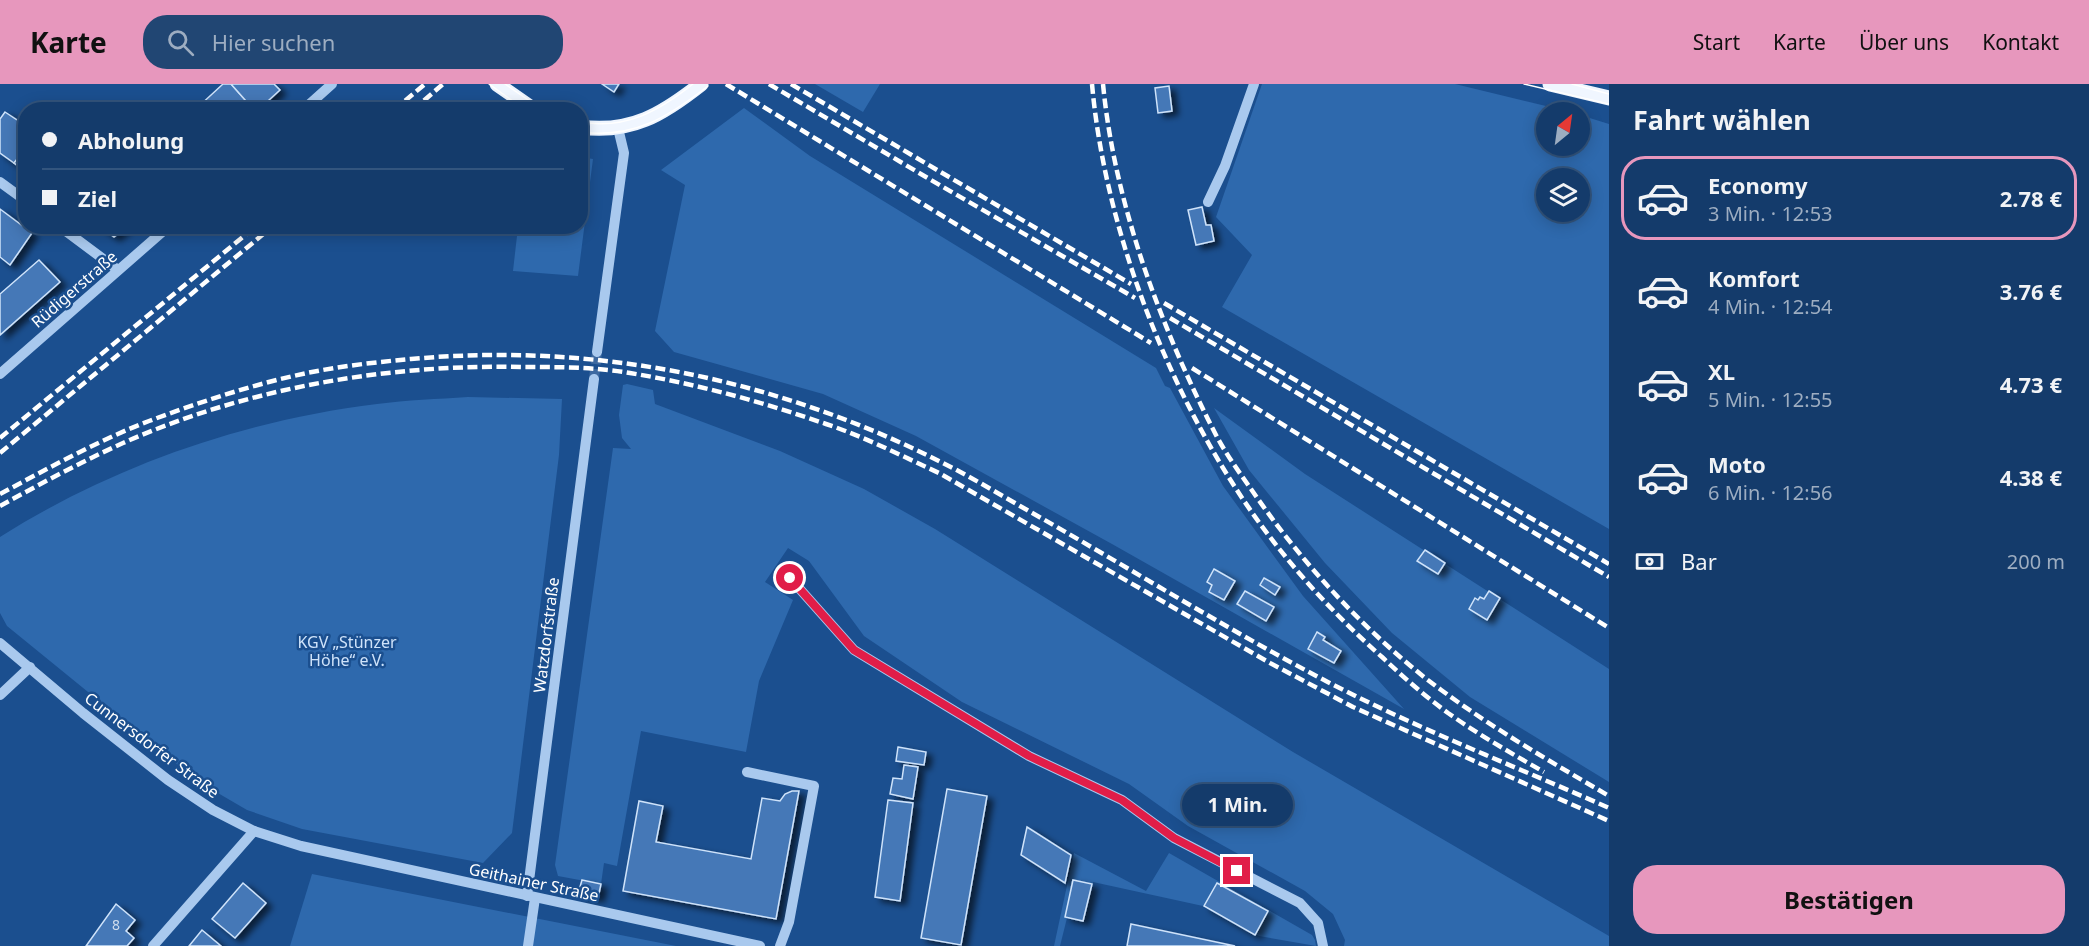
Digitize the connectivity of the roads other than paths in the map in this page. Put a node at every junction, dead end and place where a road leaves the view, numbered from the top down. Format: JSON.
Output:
{"nodes":[{"id":1,"x":332,"y":84,"type":"edge"},
{"id":2,"x":496,"y":84,"type":"edge"},
{"id":3,"x":701,"y":84,"type":"edge"},
{"id":4,"x":1254,"y":84,"type":"edge"},
{"id":5,"x":1550,"y":84,"type":"edge"},
{"id":6,"x":1609,"y":98,"type":"edge"},
{"id":7,"x":312,"y":102,"type":"edge"},
{"id":8,"x":522,"y":102,"type":"edge"},
{"id":9,"x":588,"y":127,"type":"edge"},
{"id":10,"x":618,"y":128,"type":"junction"},
{"id":11,"x":0,"y":182,"type":"edge"},
{"id":12,"x":18,"y":195,"type":"edge"},
{"id":13,"x":1208,"y":202,"type":"dead end"},
{"id":14,"x":70,"y":234,"type":"edge"},
{"id":15,"x":160,"y":234,"type":"edge"},
{"id":16,"x":118,"y":270,"type":"junction"},
{"id":17,"x":597,"y":352,"type":"tunnel mouth"},
{"id":18,"x":0,"y":374,"type":"edge"},
{"id":19,"x":594,"y":379,"type":"tunnel mouth"},
{"id":20,"x":790,"y":578,"type":"dead end"},
{"id":21,"x":0,"y":643,"type":"edge"},
{"id":22,"x":30,"y":668,"type":"junction"},
{"id":23,"x":0,"y":695,"type":"edge"},
{"id":24,"x":747,"y":772,"type":"dead end"},
{"id":25,"x":254,"y":831,"type":"junction"},
{"id":26,"x":301,"y":846,"type":"joint"},
{"id":27,"x":531,"y":897,"type":"junction"},
{"id":28,"x":153,"y":946,"type":"edge"},
{"id":29,"x":528,"y":946,"type":"edge"},
{"id":30,"x":760,"y":946,"type":"edge"},
{"id":31,"x":780,"y":946,"type":"edge"},
{"id":32,"x":1323,"y":946,"type":"edge"}],
"edges":[{"from":1,"to":7,"type":"street"},
{"from":2,"to":8,"type":"main road"},
{"from":3,"to":10,"type":"main road"},
{"from":4,"to":13,"type":"street"},
{"from":5,"to":6,"type":"main road"},
{"from":9,"to":10,"type":"main road"},
{"from":10,"to":17,"type":"street"},
{"from":11,"to":12,"type":"street"},
{"from":14,"to":16,"type":"street"},
{"from":15,"to":16,"type":"street","name":"Rüdigerstraße"},
{"from":16,"to":18,"type":"street","name":"Rüdigerstraße"},
{"from":19,"to":27,"type":"street","name":"Watzdorfstraße"},
{"from":20,"to":32,"type":"street"},
{"from":21,"to":22,"type":"street","name":"Cunnersdorfer Straße"},
{"from":22,"to":23,"type":"street"},
{"from":22,"to":25,"type":"street","name":"Cunnersdorfer Straße"},
{"from":24,"to":31,"type":"street"},
{"from":25,"to":26,"type":"street","name":"Cunnersdorfer Straße"},
{"from":25,"to":28,"type":"street"},
{"from":26,"to":27,"type":"street","name":"Geithainer Straße"},
{"from":27,"to":29,"type":"street","name":"Watzdorfstraße"},
{"from":27,"to":30,"type":"street","name":"Geithainer Straße"}]}
